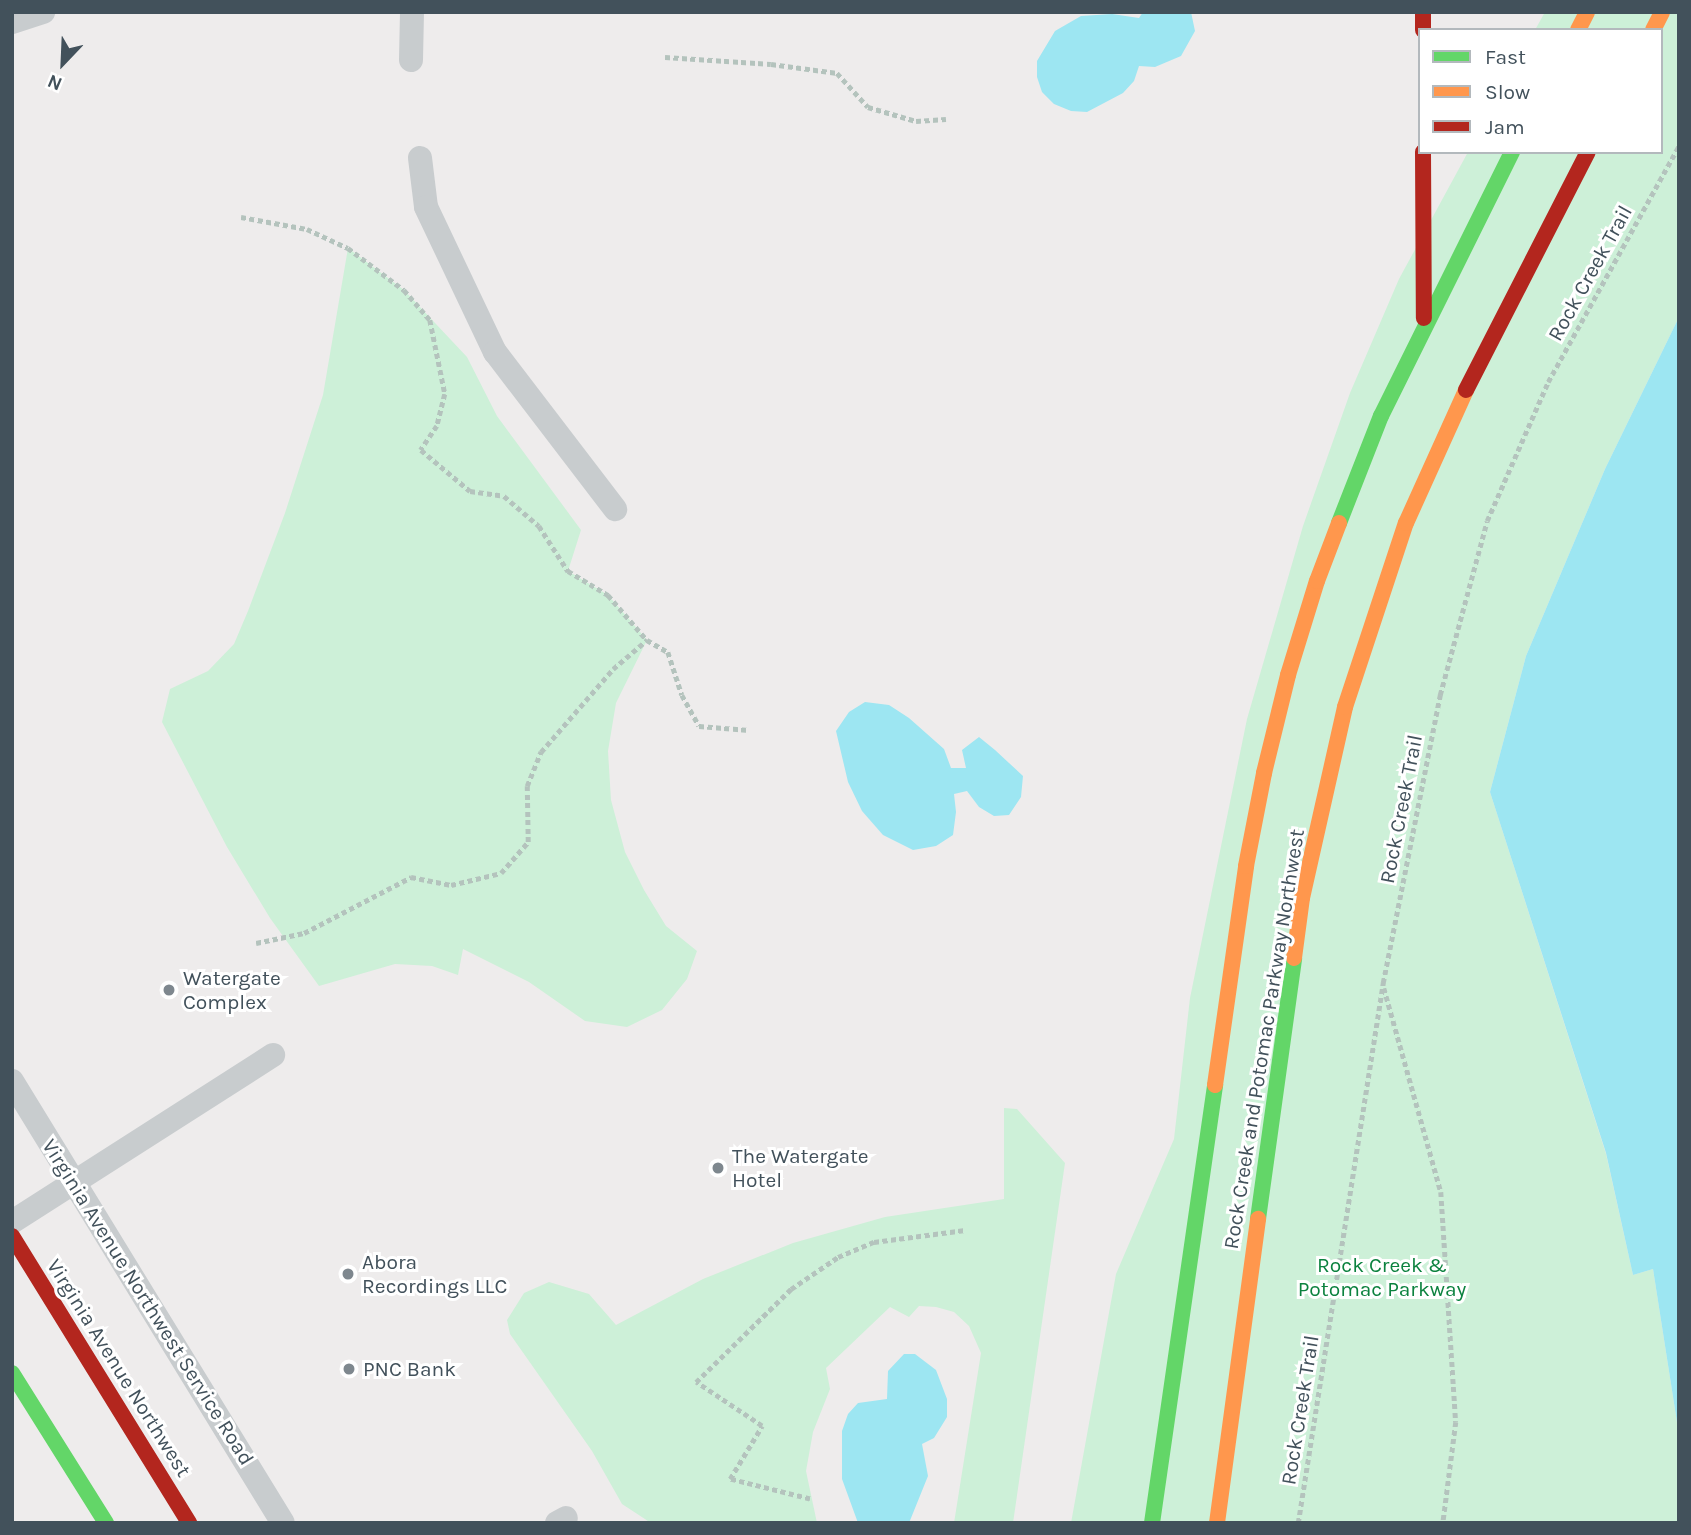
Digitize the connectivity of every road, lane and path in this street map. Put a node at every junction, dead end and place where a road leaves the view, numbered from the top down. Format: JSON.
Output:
{"nodes":[{"id":1,"x":43,"y":12,"type":"edge"},
{"id":2,"x":412,"y":12,"type":"edge"},
{"id":3,"x":1587,"y":12,"type":"edge"},
{"id":4,"x":1662,"y":12,"type":"edge"},
{"id":5,"x":12,"y":23,"type":"edge"},
{"id":6,"x":1578,"y":28,"type":"edge"},
{"id":7,"x":1654,"y":28,"type":"edge"},
{"id":8,"x":665,"y":57,"type":"dead end"},
{"id":9,"x":411,"y":60,"type":"dead end"},
{"id":10,"x":946,"y":118,"type":"dead end"},
{"id":11,"x":1679,"y":146,"type":"edge"},
{"id":12,"x":1423,"y":154,"type":"edge"},
{"id":13,"x":1512,"y":154,"type":"edge"},
{"id":14,"x":1587,"y":154,"type":"edge"},
{"id":15,"x":420,"y":158,"type":"dead end"},
{"id":16,"x":241,"y":217,"type":"dead end"},
{"id":17,"x":1424,"y":327,"type":"junction"},
{"id":18,"x":615,"y":509,"type":"dead end"},
{"id":19,"x":648,"y":640,"type":"junction"},
{"id":20,"x":749,"y":730,"type":"dead end"},
{"id":21,"x":256,"y":943,"type":"dead end"},
{"id":22,"x":1383,"y":984,"type":"junction"},
{"id":23,"x":273,"y":1055,"type":"dead end"},
{"id":24,"x":12,"y":1081,"type":"edge"},
{"id":25,"x":75,"y":1184,"type":"junction"},
{"id":26,"x":12,"y":1222,"type":"edge"},
{"id":27,"x":965,"y":1230,"type":"dead end"},
{"id":28,"x":12,"y":1236,"type":"edge"},
{"id":29,"x":12,"y":1373,"type":"edge"},
{"id":30,"x":810,"y":1499,"type":"dead end"},
{"id":31,"x":106,"y":1523,"type":"edge"},
{"id":32,"x":189,"y":1523,"type":"edge"},
{"id":33,"x":284,"y":1523,"type":"edge"},
{"id":34,"x":1152,"y":1523,"type":"edge"},
{"id":35,"x":1217,"y":1523,"type":"edge"},
{"id":36,"x":1298,"y":1523,"type":"edge"},
{"id":37,"x":1443,"y":1523,"type":"edge"}],
"edges":[{"from":1,"to":5,"type":"lane"},
{"from":2,"to":9,"type":"lane"},
{"from":3,"to":6,"type":"main road"},
{"from":4,"to":7,"type":"main road"},
{"from":8,"to":10,"type":"path"},
{"from":11,"to":22,"type":"path","name":"Rock Creek Trail"},
{"from":12,"to":17,"type":"main road"},
{"from":13,"to":17,"type":"main road","name":"Rock Creek and Potomac Parkway Northwest"},
{"from":14,"to":35,"type":"main road","name":"Rock Creek and Potomac Parkway Northwest"},
{"from":15,"to":18,"type":"lane"},
{"from":16,"to":19,"type":"path"},
{"from":17,"to":34,"type":"main road","name":"Rock Creek and Potomac Parkway Northwest"},
{"from":19,"to":20,"type":"path"},
{"from":19,"to":21,"type":"path"},
{"from":22,"to":36,"type":"path","name":"Rock Creek Trail"},
{"from":22,"to":37,"type":"path"},
{"from":23,"to":25,"type":"lane"},
{"from":24,"to":25,"type":"lane","name":"Virginia Avenue Northwest Service Road"},
{"from":25,"to":26,"type":"lane"},
{"from":25,"to":33,"type":"lane","name":"Virginia Avenue Northwest Service Road"},
{"from":27,"to":30,"type":"path"},
{"from":28,"to":32,"type":"main road","name":"Virginia Avenue Northwest"},
{"from":29,"to":31,"type":"main road"}]}
